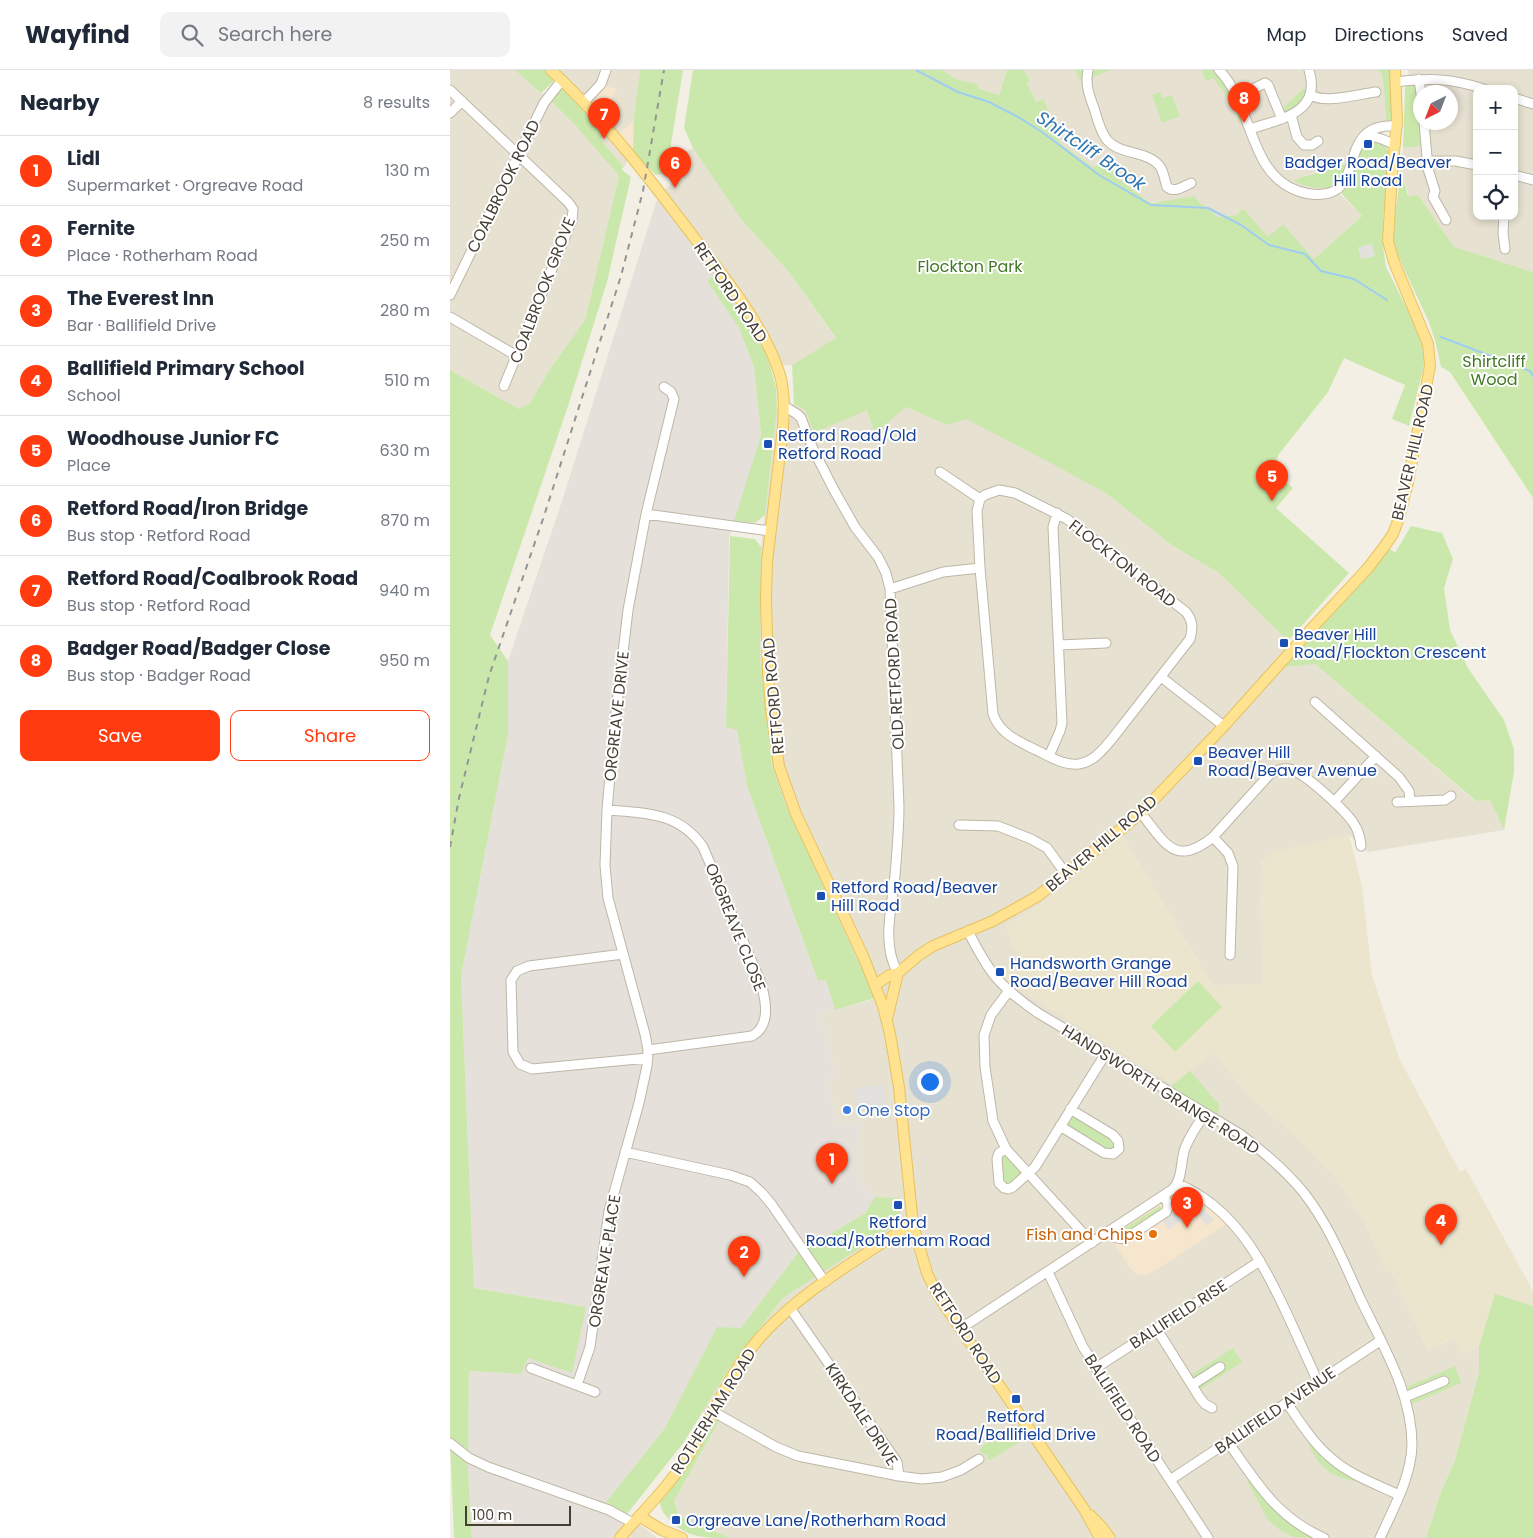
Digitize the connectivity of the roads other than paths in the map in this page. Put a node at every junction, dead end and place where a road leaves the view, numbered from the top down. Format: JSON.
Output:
{"nodes":[{"id":1,"x":551,"y":70,"type":"edge"},
{"id":2,"x":606,"y":70,"type":"edge"},
{"id":3,"x":1088,"y":70,"type":"edge"},
{"id":4,"x":1219,"y":70,"type":"edge"},
{"id":5,"x":1308,"y":70,"type":"edge"},
{"id":6,"x":1396,"y":70,"type":"edge"},
{"id":7,"x":1438,"y":74,"type":"edge"},
{"id":8,"x":1419,"y":79,"type":"junction"},
{"id":9,"x":562,"y":80,"type":"junction"},
{"id":10,"x":1396,"y":82,"type":"junction"},
{"id":11,"x":1419,"y":85,"type":"edge"},
{"id":12,"x":1473,"y":86,"type":"edge"},
{"id":13,"x":450,"y":90,"type":"edge"},
{"id":14,"x":1247,"y":92,"type":"dead end"},
{"id":15,"x":1376,"y":92,"type":"dead end"},
{"id":16,"x":1357,"y":94,"type":"junction"},
{"id":17,"x":1311,"y":95,"type":"junction"},
{"id":18,"x":1518,"y":99,"type":"edge"},
{"id":19,"x":462,"y":101,"type":"junction"},
{"id":20,"x":584,"y":102,"type":"junction"},
{"id":21,"x":1533,"y":104,"type":"edge"},
{"id":22,"x":1360,"y":105,"type":"dead end"},
{"id":23,"x":450,"y":113,"type":"edge"},
{"id":24,"x":1291,"y":115,"type":"junction"},
{"id":25,"x":1282,"y":119,"type":"junction"},
{"id":26,"x":1397,"y":126,"type":"junction"},
{"id":27,"x":1250,"y":129,"type":"junction"},
{"id":28,"x":1425,"y":130,"type":"edge"},
{"id":29,"x":1318,"y":140,"type":"dead end"},
{"id":30,"x":1359,"y":143,"type":"junction"},
{"id":31,"x":1395,"y":144,"type":"junction"},
{"id":32,"x":518,"y":155,"type":"junction"},
{"id":33,"x":1427,"y":161,"type":"junction"},
{"id":34,"x":1473,"y":163,"type":"edge"},
{"id":35,"x":1517,"y":175,"type":"edge"},
{"id":36,"x":1533,"y":180,"type":"edge"},
{"id":37,"x":1191,"y":183,"type":"dead end"},
{"id":38,"x":1446,"y":220,"type":"dead end"},
{"id":39,"x":1505,"y":220,"type":"edge"},
{"id":40,"x":1505,"y":249,"type":"dead end"},
{"id":41,"x":450,"y":295,"type":"edge"},
{"id":42,"x":450,"y":317,"type":"edge"},
{"id":43,"x":517,"y":356,"type":"junction"},
{"id":44,"x":504,"y":386,"type":"dead end"},
{"id":45,"x":664,"y":387,"type":"dead end"},
{"id":46,"x":784,"y":406,"type":"junction"},
{"id":47,"x":940,"y":472,"type":"dead end"},
{"id":48,"x":980,"y":499,"type":"junction"},
{"id":49,"x":1057,"y":513,"type":"junction"},
{"id":50,"x":646,"y":514,"type":"junction"},
{"id":51,"x":770,"y":531,"type":"junction"},
{"id":52,"x":980,"y":568,"type":"junction"},
{"id":53,"x":890,"y":588,"type":"junction"},
{"id":54,"x":1106,"y":643,"type":"dead end"},
{"id":55,"x":1059,"y":645,"type":"junction"},
{"id":56,"x":1161,"y":677,"type":"junction"},
{"id":57,"x":1315,"y":702,"type":"dead end"},
{"id":58,"x":1224,"y":726,"type":"junction"},
{"id":59,"x":1049,"y":756,"type":"junction"},
{"id":60,"x":1376,"y":756,"type":"junction"},
{"id":61,"x":1451,"y":796,"type":"dead end"},
{"id":62,"x":1410,"y":801,"type":"junction"},
{"id":63,"x":1334,"y":802,"type":"junction"},
{"id":64,"x":1396,"y":802,"type":"dead end"},
{"id":65,"x":607,"y":810,"type":"junction"},
{"id":66,"x":1141,"y":812,"type":"junction"},
{"id":67,"x":959,"y":825,"type":"dead end"},
{"id":68,"x":1213,"y":837,"type":"junction"},
{"id":69,"x":1361,"y":846,"type":"dead end"},
{"id":70,"x":1066,"y":874,"type":"junction"},
{"id":71,"x":968,"y":931,"type":"junction"},
{"id":72,"x":623,"y":954,"type":"junction"},
{"id":73,"x":1230,"y":956,"type":"dead end"},
{"id":74,"x":897,"y":976,"type":"junction"},
{"id":75,"x":875,"y":985,"type":"junction"},
{"id":76,"x":1008,"y":992,"type":"junction"},
{"id":77,"x":880,"y":995,"type":"junction"},
{"id":78,"x":887,"y":1020,"type":"junction"},
{"id":79,"x":1106,"y":1053,"type":"junction"},
{"id":80,"x":648,"y":1054,"type":"junction"},
{"id":81,"x":1070,"y":1109,"type":"junction"},
{"id":82,"x":1205,"y":1114,"type":"junction"},
{"id":83,"x":1060,"y":1126,"type":"junction"},
{"id":84,"x":1006,"y":1149,"type":"junction"},
{"id":85,"x":625,"y":1152,"type":"junction"},
{"id":86,"x":1028,"y":1174,"type":"junction"},
{"id":87,"x":1178,"y":1184,"type":"junction"},
{"id":88,"x":1164,"y":1196,"type":"junction"},
{"id":89,"x":913,"y":1225,"type":"junction"},
{"id":90,"x":1107,"y":1232,"type":"junction"},
{"id":91,"x":1092,"y":1243,"type":"junction"},
{"id":92,"x":1260,"y":1261,"type":"junction"},
{"id":93,"x":1048,"y":1272,"type":"junction"},
{"id":94,"x":825,"y":1282,"type":"junction"},
{"id":95,"x":790,"y":1308,"type":"junction"},
{"id":96,"x":1156,"y":1328,"type":"junction"},
{"id":97,"x":960,"y":1329,"type":"junction"},
{"id":98,"x":1380,"y":1341,"type":"junction"},
{"id":99,"x":1220,"y":1367,"type":"dead end"},
{"id":100,"x":531,"y":1368,"type":"dead end"},
{"id":101,"x":1096,"y":1368,"type":"junction"},
{"id":102,"x":1444,"y":1380,"type":"dead end"},
{"id":103,"x":1318,"y":1382,"type":"junction"},
{"id":104,"x":577,"y":1385,"type":"junction"},
{"id":105,"x":1192,"y":1385,"type":"junction"},
{"id":106,"x":595,"y":1392,"type":"dead end"},
{"id":107,"x":1405,"y":1397,"type":"junction"},
{"id":108,"x":1287,"y":1403,"type":"junction"},
{"id":109,"x":1212,"y":1408,"type":"dead end"},
{"id":110,"x":712,"y":1411,"type":"junction"},
{"id":111,"x":1228,"y":1442,"type":"junction"},
{"id":112,"x":454,"y":1446,"type":"edge"},
{"id":113,"x":980,"y":1459,"type":"dead end"},
{"id":114,"x":899,"y":1476,"type":"junction"},
{"id":115,"x":1170,"y":1480,"type":"junction"},
{"id":116,"x":1400,"y":1495,"type":"junction"},
{"id":117,"x":1084,"y":1509,"type":"junction"},
{"id":118,"x":636,"y":1519,"type":"junction"},
{"id":119,"x":620,"y":1538,"type":"edge"},
{"id":120,"x":682,"y":1538,"type":"edge"},
{"id":121,"x":1100,"y":1538,"type":"edge"},
{"id":122,"x":1110,"y":1538,"type":"edge"},
{"id":123,"x":1208,"y":1538,"type":"edge"},
{"id":124,"x":1324,"y":1538,"type":"edge"},
{"id":125,"x":1380,"y":1538,"type":"edge"}],
"edges":[{"from":1,"to":9,"type":"main road","name":"RETFORD ROAD"},
{"from":2,"to":20,"type":"street"},
{"from":3,"to":37,"type":"street"},
{"from":4,"to":27,"type":"street"},
{"from":5,"to":17,"type":"street"},
{"from":6,"to":10,"type":"main road","name":"BEAVER HILL ROAD"},
{"from":7,"to":8,"type":"street"},
{"from":7,"to":12,"type":"street"},
{"from":8,"to":10,"type":"street"},
{"from":8,"to":11,"type":"street"},
{"from":9,"to":20,"type":"main road","name":"RETFORD ROAD"},
{"from":9,"to":32,"type":"street","name":"COALBROOK ROAD"},
{"from":10,"to":26,"type":"main road","name":"BEAVER HILL ROAD"},
{"from":13,"to":19,"type":"street","name":"COALBROOK GROVE"},
{"from":14,"to":25,"type":"street"},
{"from":15,"to":16,"type":"street"},
{"from":16,"to":17,"type":"street"},
{"from":16,"to":22,"type":"street"},
{"from":17,"to":24,"type":"street"},
{"from":18,"to":21,"type":"street"},
{"from":19,"to":23,"type":"street"},
{"from":19,"to":32,"type":"street","name":"COALBROOK GROVE"},
{"from":20,"to":46,"type":"main road","name":"RETFORD ROAD"},
{"from":24,"to":25,"type":"street"},
{"from":24,"to":29,"type":"street"},
{"from":25,"to":27,"type":"street"},
{"from":26,"to":30,"type":"street"},
{"from":26,"to":31,"type":"main road","name":"BEAVER HILL ROAD"},
{"from":27,"to":30,"type":"street"},
{"from":28,"to":33,"type":"street"},
{"from":30,"to":31,"type":"street"},
{"from":31,"to":58,"type":"main road","name":"BEAVER HILL ROAD"},
{"from":32,"to":41,"type":"street","name":"COALBROOK ROAD"},
{"from":32,"to":43,"type":"street","name":"COALBROOK GROVE"},
{"from":33,"to":34,"type":"street"},
{"from":33,"to":38,"type":"street"},
{"from":35,"to":36,"type":"street"},
{"from":39,"to":40,"type":"street"},
{"from":42,"to":43,"type":"street"},
{"from":43,"to":44,"type":"street","name":"COALBROOK GROVE"},
{"from":45,"to":50,"type":"street","name":"ORGREAVE DRIVE"},
{"from":46,"to":51,"type":"main road","name":"RETFORD ROAD"},
{"from":46,"to":53,"type":"street","name":"OLD RETFORD ROAD"},
{"from":47,"to":48,"type":"street"},
{"from":48,"to":49,"type":"street","name":"FLOCKTON ROAD"},
{"from":48,"to":52,"type":"street"},
{"from":49,"to":55,"type":"street"},
{"from":49,"to":56,"type":"street","name":"FLOCKTON ROAD"},
{"from":50,"to":51,"type":"street"},
{"from":50,"to":65,"type":"street","name":"ORGREAVE DRIVE"},
{"from":51,"to":75,"type":"main road","name":"RETFORD ROAD"},
{"from":52,"to":53,"type":"street"},
{"from":52,"to":59,"type":"street"},
{"from":53,"to":74,"type":"street","name":"OLD RETFORD ROAD"},
{"from":54,"to":55,"type":"street"},
{"from":55,"to":59,"type":"street"},
{"from":56,"to":58,"type":"street"},
{"from":56,"to":59,"type":"street"},
{"from":57,"to":60,"type":"street"},
{"from":58,"to":66,"type":"main road","name":"BEAVER HILL ROAD"},
{"from":60,"to":62,"type":"street"},
{"from":60,"to":63,"type":"street"},
{"from":61,"to":62,"type":"street"},
{"from":62,"to":64,"type":"street"},
{"from":63,"to":68,"type":"street"},
{"from":63,"to":69,"type":"street"},
{"from":65,"to":72,"type":"street","name":"ORGREAVE DRIVE"},
{"from":65,"to":80,"type":"street","name":"ORGREAVE CLOSE"},
{"from":66,"to":68,"type":"street"},
{"from":66,"to":70,"type":"main road","name":"BEAVER HILL ROAD"},
{"from":67,"to":70,"type":"street"},
{"from":68,"to":73,"type":"street"},
{"from":70,"to":71,"type":"main road","name":"BEAVER HILL ROAD"},
{"from":71,"to":74,"type":"main road","name":"BEAVER HILL ROAD"},
{"from":71,"to":76,"type":"street","name":"HANDSWORTH GRANGE ROAD"},
{"from":72,"to":80,"type":"street","name":"ORGREAVE DRIVE"},
{"from":72,"to":80,"type":"street","name":"ORGREAVE CLOSE"},
{"from":74,"to":75,"type":"main road","name":"BEAVER HILL ROAD"},
{"from":74,"to":77,"type":"main road","name":"BEAVER HILL ROAD"},
{"from":74,"to":78,"type":"main road"},
{"from":75,"to":77,"type":"main road","name":"RETFORD ROAD"},
{"from":76,"to":79,"type":"street","name":"HANDSWORTH GRANGE ROAD"},
{"from":76,"to":84,"type":"street"},
{"from":77,"to":78,"type":"main road","name":"RETFORD ROAD"},
{"from":78,"to":89,"type":"main road","name":"RETFORD ROAD"},
{"from":79,"to":81,"type":"street"},
{"from":79,"to":82,"type":"street","name":"HANDSWORTH GRANGE ROAD"},
{"from":80,"to":85,"type":"street","name":"ORGREAVE PLACE"},
{"from":81,"to":83,"type":"street"},
{"from":81,"to":83,"type":"street"},
{"from":82,"to":87,"type":"street"},
{"from":82,"to":98,"type":"street","name":"HANDSWORTH GRANGE ROAD"},
{"from":83,"to":86,"type":"street"},
{"from":84,"to":86,"type":"street"},
{"from":84,"to":86,"type":"street"},
{"from":85,"to":94,"type":"street"},
{"from":85,"to":104,"type":"street","name":"ORGREAVE PLACE"},
{"from":86,"to":91,"type":"street"},
{"from":87,"to":88,"type":"street"},
{"from":87,"to":92,"type":"street"},
{"from":88,"to":90,"type":"street"},
{"from":88,"to":90,"type":"street"},
{"from":89,"to":94,"type":"main road","name":"ROTHERHAM ROAD"},
{"from":89,"to":97,"type":"main road","name":"RETFORD ROAD"},
{"from":90,"to":91,"type":"street"},
{"from":91,"to":93,"type":"street"},
{"from":92,"to":96,"type":"street","name":"BALLIFIELD RISE"},
{"from":92,"to":103,"type":"street"},
{"from":93,"to":97,"type":"street"},
{"from":93,"to":101,"type":"street","name":"BALLIFIELD ROAD"},
{"from":94,"to":95,"type":"main road","name":"ROTHERHAM ROAD"},
{"from":95,"to":110,"type":"main road","name":"ROTHERHAM ROAD"},
{"from":95,"to":114,"type":"street","name":"KIRKDALE DRIVE"},
{"from":96,"to":101,"type":"street","name":"BALLIFIELD RISE"},
{"from":96,"to":105,"type":"street"},
{"from":97,"to":117,"type":"main road","name":"RETFORD ROAD"},
{"from":98,"to":103,"type":"street","name":"BALLIFIELD AVENUE"},
{"from":98,"to":107,"type":"street","name":"HANDSWORTH GRANGE ROAD"},
{"from":99,"to":105,"type":"street"},
{"from":100,"to":104,"type":"street"},
{"from":101,"to":115,"type":"street","name":"BALLIFIELD ROAD"},
{"from":102,"to":107,"type":"street"},
{"from":103,"to":108,"type":"street","name":"BALLIFIELD AVENUE"},
{"from":104,"to":106,"type":"street"},
{"from":105,"to":109,"type":"street"},
{"from":107,"to":116,"type":"street","name":"HANDSWORTH GRANGE ROAD"},
{"from":108,"to":111,"type":"street","name":"BALLIFIELD AVENUE"},
{"from":108,"to":116,"type":"street"},
{"from":110,"to":114,"type":"street"},
{"from":110,"to":118,"type":"main road","name":"ROTHERHAM ROAD"},
{"from":111,"to":115,"type":"street","name":"BALLIFIELD AVENUE"},
{"from":111,"to":124,"type":"street"},
{"from":112,"to":118,"type":"street"},
{"from":113,"to":114,"type":"street","name":"KIRKDALE DRIVE"},
{"from":115,"to":123,"type":"street","name":"BALLIFIELD ROAD"},
{"from":116,"to":125,"type":"street","name":"HANDSWORTH GRANGE ROAD"},
{"from":117,"to":121,"type":"main road","name":"RETFORD ROAD"},
{"from":117,"to":122,"type":"main road","name":"RETFORD ROAD"},
{"from":118,"to":119,"type":"main road","name":"ROTHERHAM ROAD"},
{"from":118,"to":120,"type":"main road"}]}
